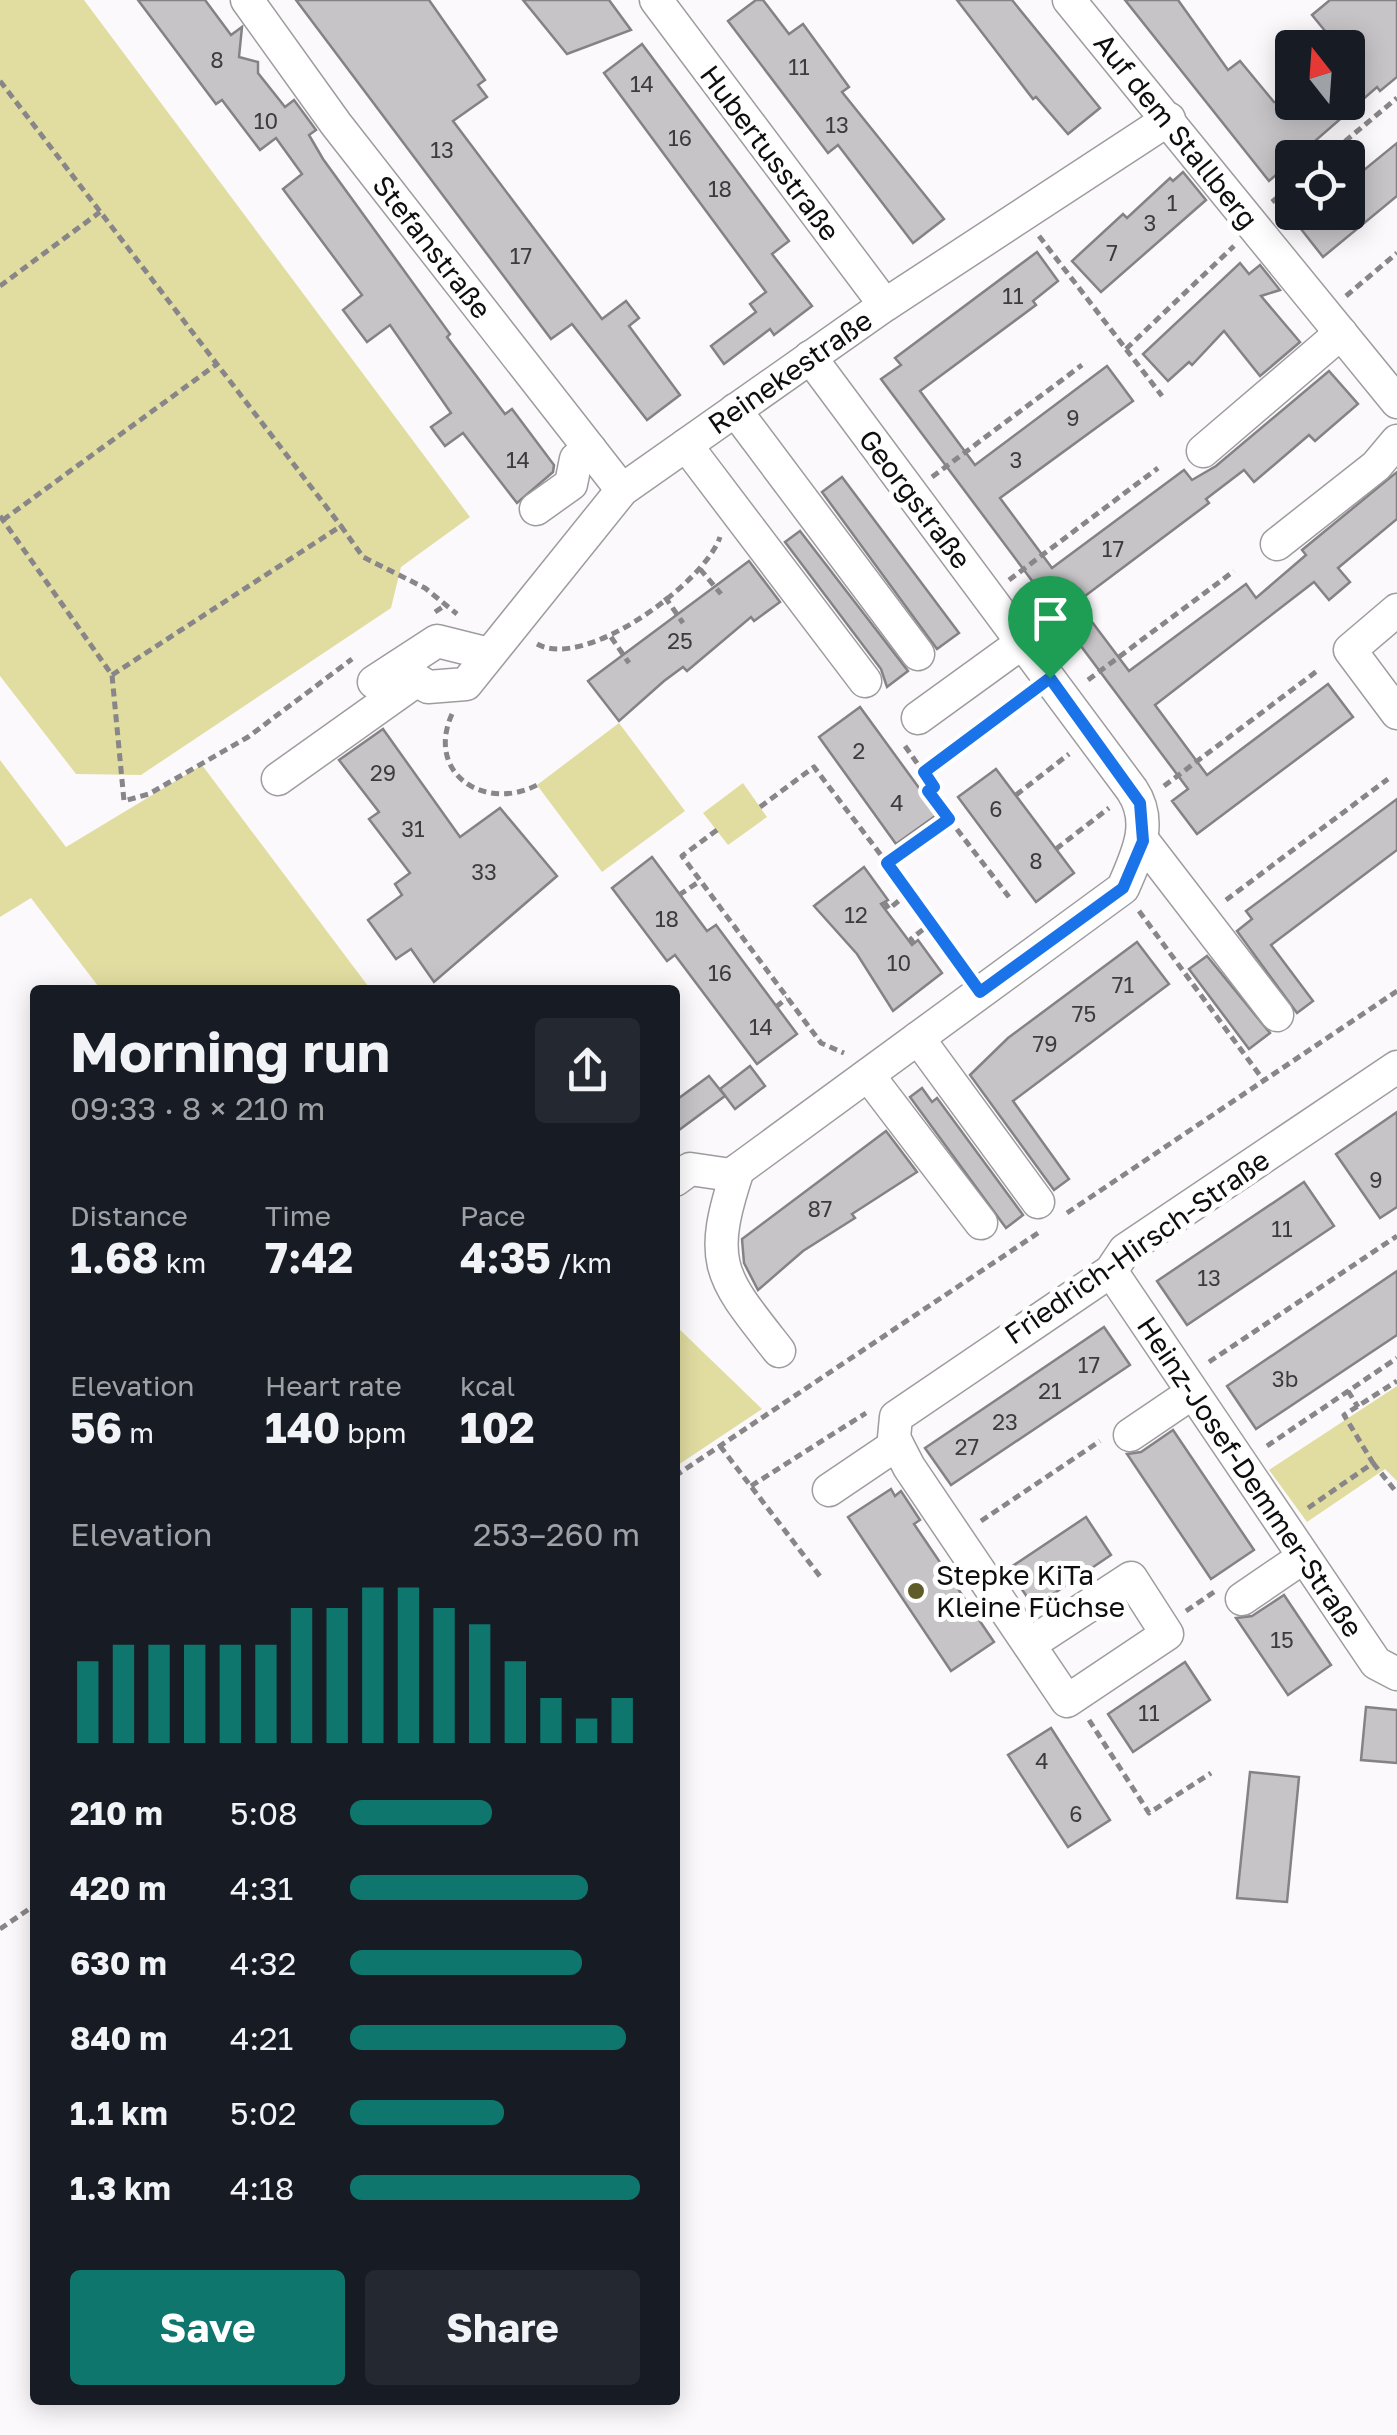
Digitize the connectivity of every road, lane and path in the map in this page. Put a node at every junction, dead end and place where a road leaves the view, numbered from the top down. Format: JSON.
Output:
{"nodes":[{"id":1,"x":247,"y":0,"type":"edge"},
{"id":2,"x":656,"y":0,"type":"edge"},
{"id":3,"x":1069,"y":0,"type":"edge"},
{"id":4,"x":0,"y":81,"type":"edge"},
{"id":5,"x":1397,"y":98,"type":"edge"},
{"id":6,"x":1169,"y":119,"type":"junction"},
{"id":7,"x":1347,"y":140,"type":"edge"},
{"id":8,"x":100,"y":212,"type":"junction"},
{"id":9,"x":1022,"y":214,"type":"junction"},
{"id":10,"x":1254,"y":227,"type":"junction"},
{"id":11,"x":1397,"y":253,"type":"edge"},
{"id":12,"x":0,"y":286,"type":"edge"},
{"id":13,"x":885,"y":305,"type":"junction"},
{"id":14,"x":1333,"y":323,"type":"junction"},
{"id":15,"x":1126,"y":349,"type":"junction"},
{"id":16,"x":810,"y":358,"type":"junction"},
{"id":17,"x":217,"y":364,"type":"junction"},
{"id":18,"x":1082,"y":365,"type":"dead end"},
{"id":19,"x":1392,"y":387,"type":"edge"},
{"id":20,"x":1162,"y":396,"type":"dead end"},
{"id":21,"x":736,"y":410,"type":"junction"},
{"id":22,"x":1397,"y":441,"type":"edge"},
{"id":23,"x":686,"y":445,"type":"junction"},
{"id":24,"x":590,"y":449,"type":"junction"},
{"id":25,"x":1203,"y":452,"type":"dead end"},
{"id":26,"x":1158,"y":468,"type":"dead end"},
{"id":27,"x":622,"y":490,"type":"junction"},
{"id":28,"x":910,"y":492,"type":"junction"},
{"id":29,"x":729,"y":505,"type":"junction"},
{"id":30,"x":536,"y":509,"type":"dead end"},
{"id":31,"x":2,"y":518,"type":"edge"},
{"id":32,"x":341,"y":526,"type":"junction"},
{"id":33,"x":1277,"y":544,"type":"dead end"},
{"id":34,"x":700,"y":568,"type":"junction"},
{"id":35,"x":1234,"y":571,"type":"dead end"},
{"id":36,"x":426,"y":588,"type":"dead end"},
{"id":37,"x":721,"y":594,"type":"dead end"},
{"id":38,"x":988,"y":596,"type":"junction"},
{"id":39,"x":665,"y":597,"type":"junction"},
{"id":40,"x":447,"y":604,"type":"dead end"},
{"id":41,"x":1397,"y":610,"type":"edge"},
{"id":42,"x":432,"y":614,"type":"dead end"},
{"id":43,"x":683,"y":623,"type":"dead end"},
{"id":44,"x":513,"y":625,"type":"junction"},
{"id":45,"x":611,"y":637,"type":"junction"},
{"id":46,"x":1022,"y":642,"type":"junction"},
{"id":47,"x":489,"y":654,"type":"junction"},
{"id":48,"x":918,"y":654,"type":"dead end"},
{"id":49,"x":629,"y":663,"type":"dead end"},
{"id":50,"x":365,"y":670,"type":"joint"},
{"id":51,"x":1317,"y":671,"type":"dead end"},
{"id":52,"x":112,"y":674,"type":"junction"},
{"id":53,"x":865,"y":682,"type":"dead end"},
{"id":54,"x":466,"y":684,"type":"junction"},
{"id":55,"x":1057,"y":688,"type":"junction"},
{"id":56,"x":1397,"y":713,"type":"edge"},
{"id":57,"x":907,"y":726,"type":"joint"},
{"id":58,"x":1092,"y":736,"type":"junction"},
{"id":59,"x":926,"y":775,"type":"junction"},
{"id":60,"x":278,"y":779,"type":"dead end"},
{"id":61,"x":1388,"y":779,"type":"dead end"},
{"id":62,"x":537,"y":785,"type":"dead end"},
{"id":63,"x":917,"y":786,"type":"dead end"},
{"id":64,"x":1016,"y":795,"type":"dead end"},
{"id":65,"x":1136,"y":797,"type":"junction"},
{"id":66,"x":760,"y":806,"type":"dead end"},
{"id":67,"x":949,"y":819,"type":"junction"},
{"id":68,"x":717,"y":830,"type":"dead end"},
{"id":69,"x":1143,"y":841,"type":"junction"},
{"id":70,"x":1056,"y":849,"type":"dead end"},
{"id":71,"x":887,"y":863,"type":"junction"},
{"id":72,"x":698,"y":882,"type":"junction"},
{"id":73,"x":1123,"y":888,"type":"junction"},
{"id":74,"x":908,"y":894,"type":"junction"},
{"id":75,"x":679,"y":895,"type":"dead end"},
{"id":76,"x":1009,"y":898,"type":"dead end"},
{"id":77,"x":884,"y":902,"type":"dead end"},
{"id":78,"x":1202,"y":918,"type":"junction"},
{"id":79,"x":930,"y":924,"type":"junction"},
{"id":80,"x":746,"y":944,"type":"junction"},
{"id":81,"x":914,"y":944,"type":"dead end"},
{"id":82,"x":735,"y":952,"type":"dead end"},
{"id":83,"x":980,"y":992,"type":"junction"},
{"id":84,"x":787,"y":998,"type":"junction"},
{"id":85,"x":776,"y":1007,"type":"dead end"},
{"id":86,"x":1277,"y":1016,"type":"dead end"},
{"id":87,"x":918,"y":1038,"type":"junction"},
{"id":88,"x":1397,"y":1067,"type":"edge"},
{"id":89,"x":872,"y":1071,"type":"junction"},
{"id":90,"x":1264,"y":1081,"type":"dead end"},
{"id":91,"x":735,"y":1172,"type":"junction"},
{"id":92,"x":680,"y":1176,"type":"edge"},
{"id":93,"x":1038,"y":1202,"type":"dead end"},
{"id":94,"x":981,"y":1223,"type":"dead end"},
{"id":95,"x":1397,"y":1236,"type":"edge"},
{"id":96,"x":1111,"y":1270,"type":"junction"},
{"id":97,"x":779,"y":1351,"type":"dead end"},
{"id":98,"x":1397,"y":1358,"type":"edge"},
{"id":99,"x":1397,"y":1381,"type":"edge"},
{"id":100,"x":1188,"y":1386,"type":"junction"},
{"id":101,"x":1348,"y":1391,"type":"junction"},
{"id":102,"x":1358,"y":1407,"type":"junction"},
{"id":103,"x":896,"y":1433,"type":"junction"},
{"id":104,"x":1117,"y":1436,"type":"joint"},
{"id":105,"x":720,"y":1446,"type":"dead end"},
{"id":106,"x":1374,"y":1463,"type":"junction"},
{"id":107,"x":1239,"y":1464,"type":"junction"},
{"id":108,"x":751,"y":1486,"type":"junction"},
{"id":109,"x":829,"y":1490,"type":"dead end"},
{"id":110,"x":1397,"y":1493,"type":"edge"},
{"id":111,"x":1280,"y":1527,"type":"junction"},
{"id":112,"x":957,"y":1538,"type":"junction"},
{"id":113,"x":1302,"y":1558,"type":"junction"},
{"id":114,"x":822,"y":1579,"type":"dead end"},
{"id":115,"x":1242,"y":1599,"type":"dead end"},
{"id":116,"x":1030,"y":1644,"type":"junction"},
{"id":117,"x":1397,"y":1674,"type":"edge"},
{"id":118,"x":1074,"y":1696,"type":"junction"},
{"id":119,"x":1211,"y":1773,"type":"dead end"},
{"id":120,"x":30,"y":1909,"type":"edge"},
{"id":121,"x":0,"y":1929,"type":"edge"}],
"edges":[{"from":1,"to":24,"type":"street","name":"Stefanstraße"},
{"from":2,"to":13,"type":"street","name":"Hubertusstraße"},
{"from":3,"to":6,"type":"street","name":"Auf dem Stallberg"},
{"from":4,"to":8,"type":"path"},
{"from":5,"to":7,"type":"path"},
{"from":6,"to":9,"type":"street","name":"Reinekestraße"},
{"from":6,"to":10,"type":"street","name":"Auf dem Stallberg"},
{"from":8,"to":12,"type":"path"},
{"from":8,"to":17,"type":"path"},
{"from":9,"to":13,"type":"street","name":"Reinekestraße"},
{"from":9,"to":15,"type":"path"},
{"from":10,"to":14,"type":"street","name":"Auf dem Stallberg"},
{"from":10,"to":15,"type":"path"},
{"from":11,"to":14,"type":"path"},
{"from":13,"to":16,"type":"street","name":"Reinekestraße"},
{"from":14,"to":19,"type":"street","name":"Auf dem Stallberg"},
{"from":14,"to":25,"type":"street"},
{"from":15,"to":20,"type":"path"},
{"from":16,"to":21,"type":"street","name":"Reinekestraße"},
{"from":16,"to":28,"type":"street","name":"Georgstraße"},
{"from":17,"to":31,"type":"path"},
{"from":17,"to":32,"type":"path"},
{"from":18,"to":28,"type":"path"},
{"from":21,"to":23,"type":"street","name":"Reinekestraße"},
{"from":21,"to":48,"type":"street"},
{"from":22,"to":33,"type":"street"},
{"from":23,"to":27,"type":"street","name":"Reinekestraße"},
{"from":23,"to":29,"type":"street"},
{"from":24,"to":27,"type":"street","name":"Stefanstraße"},
{"from":24,"to":30,"type":"street"},
{"from":26,"to":38,"type":"path"},
{"from":27,"to":44,"type":"street","name":"Reinekestraße"},
{"from":28,"to":38,"type":"street","name":"Georgstraße"},
{"from":29,"to":34,"type":"path"},
{"from":29,"to":53,"type":"street"},
{"from":31,"to":52,"type":"path"},
{"from":32,"to":36,"type":"path"},
{"from":32,"to":52,"type":"path"},
{"from":34,"to":37,"type":"path"},
{"from":34,"to":39,"type":"path"},
{"from":35,"to":55,"type":"path"},
{"from":38,"to":46,"type":"street","name":"Georgstraße"},
{"from":39,"to":43,"type":"path"},
{"from":39,"to":45,"type":"path"},
{"from":40,"to":42,"type":"path"},
{"from":41,"to":56,"type":"street"},
{"from":44,"to":45,"type":"path"},
{"from":44,"to":47,"type":"street","name":"Reinekestraße"},
{"from":45,"to":49,"type":"path"},
{"from":46,"to":55,"type":"street","name":"Georgstraße"},
{"from":46,"to":57,"type":"street"},
{"from":47,"to":50,"type":"street"},
{"from":47,"to":54,"type":"street","name":"Reinekestraße"},
{"from":50,"to":52,"type":"path"},
{"from":51,"to":65,"type":"path"},
{"from":54,"to":60,"type":"street"},
{"from":54,"to":62,"type":"path"},
{"from":55,"to":58,"type":"street","name":"Georgstraße"},
{"from":55,"to":59,"type":"path"},
{"from":57,"to":59,"type":"path"},
{"from":58,"to":64,"type":"path"},
{"from":58,"to":65,"type":"street","name":"Georgstraße"},
{"from":59,"to":63,"type":"path"},
{"from":59,"to":67,"type":"path"},
{"from":61,"to":78,"type":"path"},
{"from":65,"to":69,"type":"street"},
{"from":65,"to":70,"type":"path"},
{"from":66,"to":71,"type":"path"},
{"from":67,"to":71,"type":"path"},
{"from":67,"to":76,"type":"path"},
{"from":68,"to":72,"type":"path"},
{"from":69,"to":73,"type":"street"},
{"from":69,"to":78,"type":"street"},
{"from":71,"to":74,"type":"path"},
{"from":72,"to":75,"type":"path"},
{"from":72,"to":80,"type":"path"},
{"from":73,"to":83,"type":"street"},
{"from":73,"to":90,"type":"path"},
{"from":74,"to":77,"type":"path"},
{"from":74,"to":79,"type":"path"},
{"from":78,"to":86,"type":"street"},
{"from":79,"to":81,"type":"path"},
{"from":79,"to":83,"type":"path"},
{"from":80,"to":82,"type":"path"},
{"from":80,"to":84,"type":"path"},
{"from":83,"to":87,"type":"street"},
{"from":84,"to":85,"type":"path"},
{"from":84,"to":89,"type":"path"},
{"from":87,"to":89,"type":"street"},
{"from":87,"to":93,"type":"street"},
{"from":88,"to":96,"type":"street","name":"Friedrich-Hirsch-Straße"},
{"from":89,"to":91,"type":"street"},
{"from":89,"to":94,"type":"street"},
{"from":91,"to":92,"type":"street"},
{"from":91,"to":97,"type":"street"},
{"from":95,"to":100,"type":"path"},
{"from":96,"to":100,"type":"street","name":"Heinz-Josef-Demmer-Straße"},
{"from":96,"to":103,"type":"street","name":"Friedrich-Hirsch-Straße"},
{"from":98,"to":101,"type":"path"},
{"from":99,"to":102,"type":"path"},
{"from":100,"to":104,"type":"street"},
{"from":100,"to":107,"type":"street","name":"Heinz-Josef-Demmer-Straße"},
{"from":101,"to":102,"type":"path"},
{"from":101,"to":107,"type":"path"},
{"from":102,"to":106,"type":"path"},
{"from":103,"to":108,"type":"path"},
{"from":103,"to":109,"type":"street","name":"Friedrich-Hirsch-Straße"},
{"from":103,"to":112,"type":"street"},
{"from":104,"to":112,"type":"path"},
{"from":105,"to":108,"type":"path"},
{"from":106,"to":110,"type":"path"},
{"from":106,"to":111,"type":"path"},
{"from":107,"to":111,"type":"street","name":"Heinz-Josef-Demmer-Straße"},
{"from":108,"to":114,"type":"path"},
{"from":111,"to":113,"type":"street","name":"Heinz-Josef-Demmer-Straße"},
{"from":112,"to":116,"type":"street"},
{"from":113,"to":115,"type":"street"},
{"from":113,"to":117,"type":"street","name":"Heinz-Josef-Demmer-Straße"},
{"from":116,"to":118,"type":"street"},
{"from":116,"to":118,"type":"street"},
{"from":118,"to":119,"type":"path"},
{"from":120,"to":121,"type":"path"}]}
